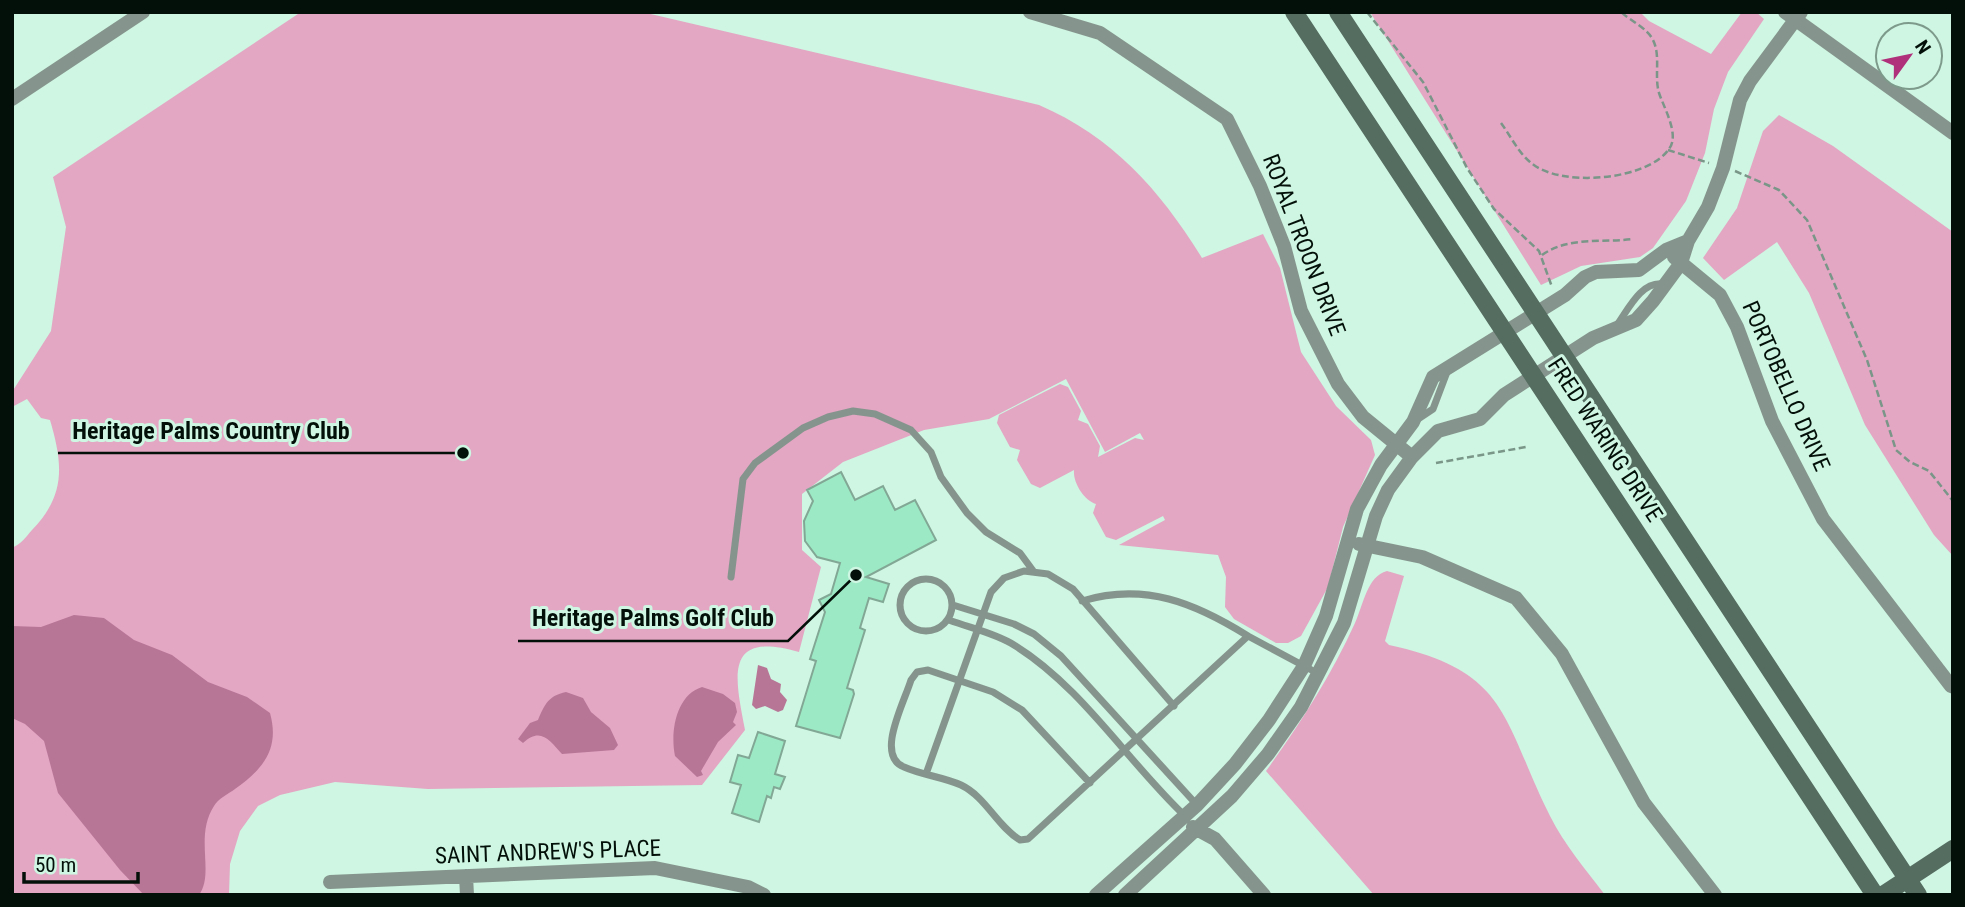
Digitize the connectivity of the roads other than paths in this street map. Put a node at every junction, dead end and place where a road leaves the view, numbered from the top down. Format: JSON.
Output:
{"nodes":[{"id":1,"x":143,"y":12,"type":"edge"},
{"id":2,"x":1030,"y":12,"type":"edge"},
{"id":3,"x":1294,"y":12,"type":"edge"},
{"id":4,"x":1338,"y":12,"type":"edge"},
{"id":5,"x":1794,"y":15,"type":"edge"},
{"id":6,"x":12,"y":99,"type":"edge"},
{"id":7,"x":1953,"y":133,"type":"edge"},
{"id":8,"x":1688,"y":241,"type":"junction"},
{"id":9,"x":1666,"y":250,"type":"junction"},
{"id":10,"x":1681,"y":263,"type":"junction"},
{"id":11,"x":1639,"y":270,"type":"junction"},
{"id":12,"x":1658,"y":287,"type":"junction"},
{"id":13,"x":1536,"y":313,"type":"junction"},
{"id":14,"x":1506,"y":333,"type":"junction"},
{"id":15,"x":1564,"y":356,"type":"junction"},
{"id":16,"x":1534,"y":376,"type":"junction"},
{"id":17,"x":1418,"y":416,"type":"junction"},
{"id":18,"x":1438,"y":431,"type":"junction"},
{"id":19,"x":1395,"y":444,"type":"junction"},
{"id":20,"x":1412,"y":457,"type":"junction"},
{"id":21,"x":1348,"y":541,"type":"junction"},
{"id":22,"x":1367,"y":547,"type":"junction"},
{"id":23,"x":1034,"y":572,"type":"junction"},
{"id":24,"x":731,"y":577,"type":"dead end"},
{"id":25,"x":1082,"y":600,"type":"junction"},
{"id":26,"x":953,"y":605,"type":"junction"},
{"id":27,"x":984,"y":615,"type":"junction"},
{"id":28,"x":949,"y":620,"type":"junction"},
{"id":29,"x":980,"y":631,"type":"junction"},
{"id":30,"x":1248,"y":636,"type":"junction"},
{"id":31,"x":1304,"y":666,"type":"junction"},
{"id":32,"x":1320,"y":674,"type":"junction"},
{"id":33,"x":959,"y":681,"type":"junction"},
{"id":34,"x":1952,"y":686,"type":"edge"},
{"id":35,"x":1174,"y":706,"type":"junction"},
{"id":36,"x":1138,"y":740,"type":"junction"},
{"id":37,"x":1125,"y":752,"type":"junction"},
{"id":38,"x":926,"y":774,"type":"junction"},
{"id":39,"x":1090,"y":783,"type":"junction"},
{"id":40,"x":1197,"y":805,"type":"junction"},
{"id":41,"x":1185,"y":816,"type":"junction"},
{"id":42,"x":1201,"y":827,"type":"junction"},
{"id":43,"x":1953,"y":849,"type":"edge"},
{"id":44,"x":466,"y":876,"type":"junction"},
{"id":45,"x":1907,"y":879,"type":"junction"},
{"id":46,"x":330,"y":881,"type":"dead end"},
{"id":47,"x":467,"y":895,"type":"edge"},
{"id":48,"x":764,"y":895,"type":"edge"},
{"id":49,"x":1096,"y":895,"type":"edge"},
{"id":50,"x":1125,"y":895,"type":"edge"},
{"id":51,"x":1264,"y":895,"type":"edge"},
{"id":52,"x":1715,"y":895,"type":"edge"},
{"id":53,"x":1875,"y":895,"type":"edge"},
{"id":54,"x":1883,"y":895,"type":"edge"},
{"id":55,"x":1918,"y":895,"type":"edge"}],
"edges":[{"from":1,"to":6,"type":"street"},
{"from":2,"to":19,"type":"street","name":"ROYAL TROON DRIVE"},
{"from":3,"to":14,"type":"main road","name":"FRED WARING DRIVE"},
{"from":4,"to":13,"type":"main road","name":"FRED WARING DRIVE"},
{"from":5,"to":7,"type":"street"},
{"from":5,"to":8,"type":"street"},
{"from":8,"to":9,"type":"street"},
{"from":8,"to":10,"type":"street"},
{"from":9,"to":10,"type":"street","name":"PORTOBELLO DRIVE"},
{"from":9,"to":11,"type":"street"},
{"from":10,"to":12,"type":"street"},
{"from":10,"to":34,"type":"street","name":"PORTOBELLO DRIVE"},
{"from":11,"to":12,"type":"lane"},
{"from":11,"to":13,"type":"street"},
{"from":12,"to":15,"type":"street"},
{"from":13,"to":14,"type":"street"},
{"from":13,"to":15,"type":"main road","name":"FRED WARING DRIVE"},
{"from":14,"to":16,"type":"main road","name":"FRED WARING DRIVE"},
{"from":14,"to":17,"type":"street"},
{"from":15,"to":16,"type":"street"},
{"from":15,"to":45,"type":"main road","name":"FRED WARING DRIVE"},
{"from":16,"to":18,"type":"street"},
{"from":16,"to":53,"type":"main road","name":"FRED WARING DRIVE"},
{"from":17,"to":18,"type":"lane"},
{"from":17,"to":19,"type":"street"},
{"from":18,"to":20,"type":"street"},
{"from":19,"to":20,"type":"street","name":"ROYAL TROON DRIVE"},
{"from":19,"to":21,"type":"street"},
{"from":20,"to":22,"type":"street"},
{"from":21,"to":22,"type":"street"},
{"from":21,"to":31,"type":"street"},
{"from":22,"to":32,"type":"street"},
{"from":22,"to":52,"type":"street"},
{"from":23,"to":24,"type":"lane"},
{"from":23,"to":25,"type":"lane"},
{"from":23,"to":27,"type":"lane"},
{"from":25,"to":30,"type":"lane"},
{"from":25,"to":35,"type":"lane"},
{"from":26,"to":27,"type":"lane"},
{"from":26,"to":28,"type":"lane"},
{"from":26,"to":28,"type":"lane"},
{"from":27,"to":29,"type":"lane"},
{"from":27,"to":36,"type":"lane"},
{"from":28,"to":29,"type":"lane"},
{"from":29,"to":33,"type":"lane"},
{"from":29,"to":37,"type":"lane"},
{"from":30,"to":31,"type":"lane"},
{"from":30,"to":35,"type":"lane"},
{"from":31,"to":32,"type":"lane"},
{"from":31,"to":40,"type":"street"},
{"from":32,"to":42,"type":"street"},
{"from":33,"to":38,"type":"lane"},
{"from":33,"to":38,"type":"lane"},
{"from":33,"to":39,"type":"lane"},
{"from":35,"to":36,"type":"lane"},
{"from":36,"to":37,"type":"lane"},
{"from":36,"to":40,"type":"lane"},
{"from":37,"to":39,"type":"lane"},
{"from":37,"to":41,"type":"lane"},
{"from":38,"to":39,"type":"lane"},
{"from":40,"to":41,"type":"street"},
{"from":40,"to":42,"type":"street"},
{"from":41,"to":42,"type":"street"},
{"from":41,"to":49,"type":"street"},
{"from":42,"to":50,"type":"street"},
{"from":42,"to":51,"type":"street"},
{"from":43,"to":45,"type":"main road"},
{"from":44,"to":46,"type":"street","name":"SAINT ANDREW'S PLACE"},
{"from":44,"to":47,"type":"street"},
{"from":44,"to":48,"type":"street","name":"SAINT ANDREW'S PLACE"},
{"from":45,"to":54,"type":"main road"},
{"from":45,"to":55,"type":"main road","name":"FRED WARING DRIVE"}]}
